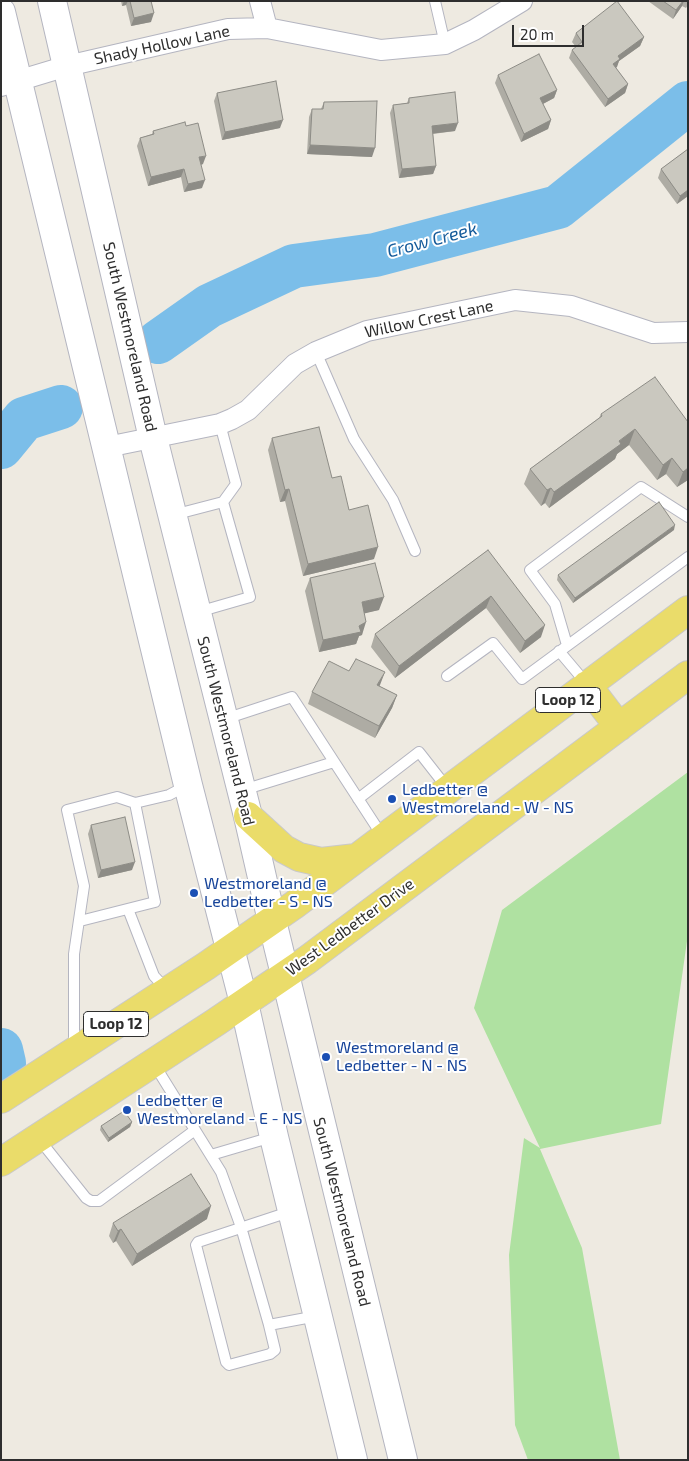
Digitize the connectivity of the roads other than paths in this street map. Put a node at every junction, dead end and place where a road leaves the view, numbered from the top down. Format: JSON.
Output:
{"nodes":[{"id":1,"x":52,"y":1,"type":"edge"},
{"id":2,"x":260,"y":1,"type":"edge"},
{"id":3,"x":435,"y":1,"type":"edge"},
{"id":4,"x":522,"y":1,"type":"edge"},
{"id":5,"x":1,"y":12,"type":"edge"},
{"id":6,"x":267,"y":28,"type":"junction"},
{"id":7,"x":445,"y":44,"type":"junction"},
{"id":8,"x":67,"y":66,"type":"junction"},
{"id":9,"x":10,"y":84,"type":"edge"},
{"id":10,"x":688,"y":332,"type":"edge"},
{"id":11,"x":316,"y":352,"type":"junction"},
{"id":12,"x":220,"y":424,"type":"junction"},
{"id":13,"x":153,"y":438,"type":"junction"},
{"id":14,"x":107,"y":447,"type":"junction"},
{"id":15,"x":223,"y":502,"type":"junction"},
{"id":16,"x":172,"y":515,"type":"junction"},
{"id":17,"x":688,"y":517,"type":"edge"},
{"id":18,"x":415,"y":551,"type":"dead end"},
{"id":19,"x":688,"y":557,"type":"edge"},
{"id":20,"x":688,"y":610,"type":"edge"},
{"id":21,"x":197,"y":612,"type":"junction"},
{"id":22,"x":563,"y":648,"type":"junction"},
{"id":23,"x":688,"y":674,"type":"edge"},
{"id":24,"x":447,"y":676,"type":"dead end"},
{"id":25,"x":587,"y":685,"type":"junction"},
{"id":26,"x":224,"y":719,"type":"junction"},
{"id":27,"x":619,"y":727,"type":"junction"},
{"id":28,"x":334,"y":762,"type":"junction"},
{"id":29,"x":188,"y":785,"type":"junction"},
{"id":30,"x":448,"y":790,"type":"junction"},
{"id":31,"x":358,"y":799,"type":"junction"},
{"id":32,"x":134,"y":803,"type":"junction"},
{"id":33,"x":245,"y":803,"type":"junction"},
{"id":34,"x":383,"y":838,"type":"junction"},
{"id":35,"x":358,"y":857,"type":"junction"},
{"id":36,"x":128,"y":909,"type":"junction"},
{"id":37,"x":80,"y":921,"type":"junction"},
{"id":38,"x":272,"y":921,"type":"junction"},
{"id":39,"x":230,"y":950,"type":"junction"},
{"id":40,"x":285,"y":974,"type":"junction"},
{"id":41,"x":168,"y":991,"type":"junction"},
{"id":42,"x":244,"y":1003,"type":"junction"},
{"id":43,"x":74,"y":1052,"type":"junction"},
{"id":44,"x":154,"y":1064,"type":"junction"},
{"id":45,"x":1,"y":1099,"type":"edge"},
{"id":46,"x":195,"y":1130,"type":"junction"},
{"id":47,"x":274,"y":1137,"type":"junction"},
{"id":48,"x":38,"y":1138,"type":"junction"},
{"id":49,"x":211,"y":1155,"type":"junction"},
{"id":50,"x":1,"y":1162,"type":"edge"},
{"id":51,"x":292,"y":1211,"type":"junction"},
{"id":52,"x":241,"y":1227,"type":"junction"},
{"id":53,"x":318,"y":1315,"type":"junction"},
{"id":54,"x":269,"y":1325,"type":"junction"},
{"id":55,"x":353,"y":1460,"type":"edge"},
{"id":56,"x":403,"y":1460,"type":"edge"}],
"edges":[{"from":1,"to":8,"type":"main road","name":"South Westmoreland Road"},
{"from":2,"to":6,"type":"street"},
{"from":3,"to":7,"type":"lane"},
{"from":4,"to":7,"type":"street","name":"Shady Hollow Lane"},
{"from":5,"to":9,"type":"main road"},
{"from":6,"to":7,"type":"street","name":"Shady Hollow Lane"},
{"from":6,"to":8,"type":"street","name":"Shady Hollow Lane"},
{"from":8,"to":9,"type":"street","name":"Shady Hollow Lane"},
{"from":8,"to":13,"type":"main road","name":"South Westmoreland Road"},
{"from":9,"to":14,"type":"main road"},
{"from":10,"to":11,"type":"street","name":"Willow Crest Lane"},
{"from":11,"to":12,"type":"street","name":"Willow Crest Lane"},
{"from":11,"to":18,"type":"lane"},
{"from":12,"to":13,"type":"street","name":"Willow Crest Lane"},
{"from":12,"to":15,"type":"lane"},
{"from":13,"to":14,"type":"street","name":"Willow Crest Lane"},
{"from":13,"to":16,"type":"main road","name":"South Westmoreland Road"},
{"from":14,"to":29,"type":"main road"},
{"from":15,"to":16,"type":"lane"},
{"from":15,"to":21,"type":"lane"},
{"from":16,"to":21,"type":"main road","name":"South Westmoreland Road"},
{"from":17,"to":22,"type":"lane"},
{"from":19,"to":22,"type":"lane"},
{"from":20,"to":25,"type":"main road","number":"Loop 12"},
{"from":21,"to":26,"type":"main road","name":"South Westmoreland Road"},
{"from":22,"to":24,"type":"lane"},
{"from":22,"to":25,"type":"lane"},
{"from":23,"to":27,"type":"main road","name":"West Ledbetter Drive","number":"Loop 12"},
{"from":25,"to":27,"type":"main road"},
{"from":25,"to":30,"type":"main road","number":"Loop 12"},
{"from":26,"to":28,"type":"lane"},
{"from":26,"to":33,"type":"main road","name":"South Westmoreland Road"},
{"from":27,"to":40,"type":"main road","name":"West Ledbetter Drive","number":"Loop 12"},
{"from":28,"to":31,"type":"lane"},
{"from":28,"to":33,"type":"lane"},
{"from":29,"to":32,"type":"lane"},
{"from":29,"to":39,"type":"main road"},
{"from":30,"to":31,"type":"lane"},
{"from":30,"to":34,"type":"main road","number":"Loop 12"},
{"from":31,"to":34,"type":"lane"},
{"from":32,"to":36,"type":"lane"},
{"from":32,"to":37,"type":"lane"},
{"from":33,"to":35,"type":"main road"},
{"from":33,"to":38,"type":"main road","name":"South Westmoreland Road"},
{"from":34,"to":35,"type":"main road","number":"Loop 12"},
{"from":35,"to":38,"type":"main road","number":"Loop 12"},
{"from":36,"to":37,"type":"lane"},
{"from":36,"to":41,"type":"lane"},
{"from":37,"to":43,"type":"lane"},
{"from":38,"to":39,"type":"main road","number":"Loop 12"},
{"from":38,"to":40,"type":"main road","name":"South Westmoreland Road"},
{"from":39,"to":41,"type":"main road","number":"Loop 12"},
{"from":39,"to":42,"type":"main road"},
{"from":40,"to":42,"type":"main road","name":"West Ledbetter Drive","number":"Loop 12"},
{"from":40,"to":56,"type":"main road","name":"South Westmoreland Road"},
{"from":41,"to":43,"type":"main road","number":"Loop 12"},
{"from":42,"to":44,"type":"main road","name":"West Ledbetter Drive","number":"Loop 12"},
{"from":42,"to":47,"type":"main road"},
{"from":43,"to":45,"type":"main road","number":"Loop 12"},
{"from":44,"to":46,"type":"lane"},
{"from":44,"to":48,"type":"main road","name":"West Ledbetter Drive","number":"Loop 12"},
{"from":46,"to":48,"type":"lane"},
{"from":46,"to":49,"type":"lane"},
{"from":47,"to":49,"type":"lane"},
{"from":47,"to":51,"type":"main road"},
{"from":48,"to":50,"type":"main road","name":"West Ledbetter Drive","number":"Loop 12"},
{"from":49,"to":52,"type":"lane"},
{"from":51,"to":52,"type":"lane"},
{"from":51,"to":53,"type":"main road"},
{"from":52,"to":54,"type":"lane"},
{"from":52,"to":54,"type":"lane"},
{"from":53,"to":54,"type":"lane"},
{"from":53,"to":55,"type":"main road"}]}
